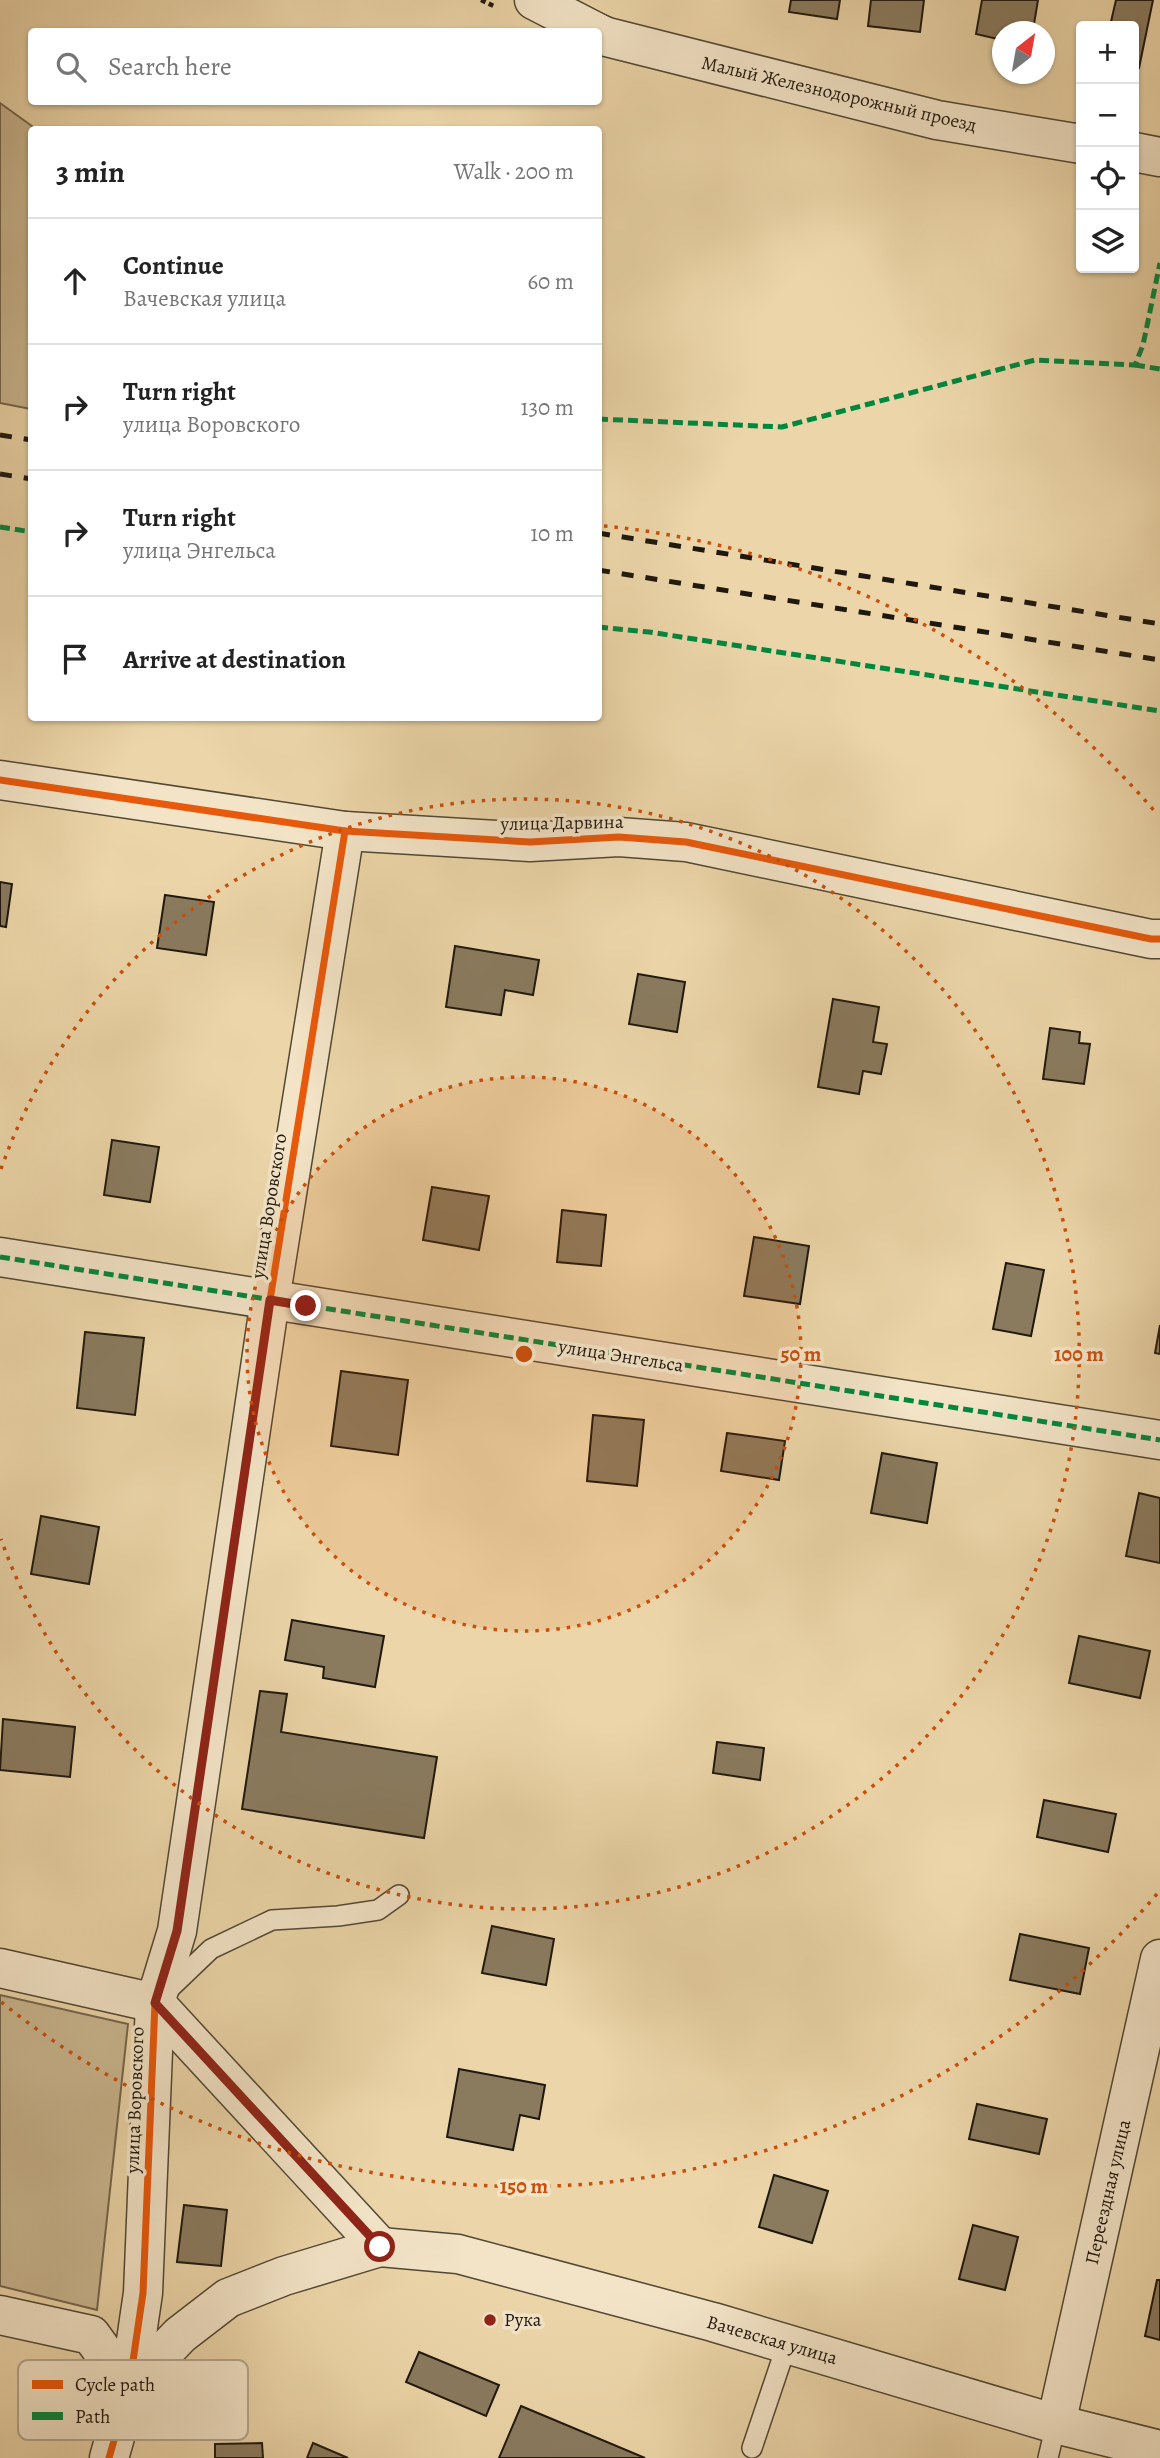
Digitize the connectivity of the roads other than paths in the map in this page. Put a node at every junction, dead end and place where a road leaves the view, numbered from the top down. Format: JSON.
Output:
{"nodes":[{"id":1,"x":534,"y":0,"type":"edge"},
{"id":2,"x":589,"y":28,"type":"edge"},
{"id":3,"x":602,"y":34,"type":"edge"},
{"id":4,"x":1076,"y":143,"type":"edge"},
{"id":5,"x":1139,"y":153,"type":"edge"},
{"id":6,"x":1160,"y":157,"type":"edge"},
{"id":7,"x":0,"y":780,"type":"edge"},
{"id":8,"x":345,"y":831,"type":"junction"},
{"id":9,"x":1160,"y":939,"type":"edge"},
{"id":10,"x":0,"y":1257,"type":"edge"},
{"id":11,"x":270,"y":1300,"type":"junction"},
{"id":12,"x":1160,"y":1440,"type":"edge"},
{"id":13,"x":399,"y":1895,"type":"dead end"},
{"id":14,"x":1160,"y":1959,"type":"edge"},
{"id":15,"x":0,"y":1968,"type":"edge"},
{"id":16,"x":155,"y":2003,"type":"junction"},
{"id":17,"x":380,"y":2247,"type":"junction"},
{"id":18,"x":0,"y":2315,"type":"edge"},
{"id":19,"x":787,"y":2344,"type":"junction"},
{"id":20,"x":109,"y":2360,"type":"edge"},
{"id":21,"x":133,"y":2360,"type":"edge"},
{"id":22,"x":156,"y":2360,"type":"edge"},
{"id":23,"x":114,"y":2440,"type":"edge"},
{"id":24,"x":1052,"y":2441,"type":"edge"},
{"id":25,"x":752,"y":2448,"type":"dead end"},
{"id":26,"x":1160,"y":2450,"type":"edge"},
{"id":27,"x":109,"y":2458,"type":"edge"}],
"edges":[{"from":1,"to":2,"type":"street","name":"Малый Железнодорожный проезд"},
{"from":3,"to":4,"type":"street","name":"Малый Железнодорожный проезд"},
{"from":5,"to":6,"type":"street"},
{"from":7,"to":8,"type":"street","name":"улица Дарвина"},
{"from":8,"to":9,"type":"street","name":"улица Дарвина"},
{"from":8,"to":11,"type":"street","name":"улица Воровского"},
{"from":10,"to":11,"type":"street","name":"улица Энгельса"},
{"from":11,"to":12,"type":"street","name":"улица Энгельса"},
{"from":11,"to":16,"type":"street","name":"улица Воровского"},
{"from":13,"to":16,"type":"lane"},
{"from":14,"to":24,"type":"street","name":"Переездная улица"},
{"from":15,"to":16,"type":"street"},
{"from":16,"to":17,"type":"street"},
{"from":16,"to":21,"type":"street","name":"улица Воровского"},
{"from":17,"to":19,"type":"street","name":"Вачевская улица"},
{"from":17,"to":22,"type":"street","name":"Вачевская улица"},
{"from":18,"to":20,"type":"street"},
{"from":19,"to":24,"type":"street","name":"Вачевская улица"},
{"from":19,"to":25,"type":"lane"},
{"from":23,"to":27,"type":"street","name":"улица Воровского"},
{"from":24,"to":26,"type":"street","name":"Вачевская улица"}]}
